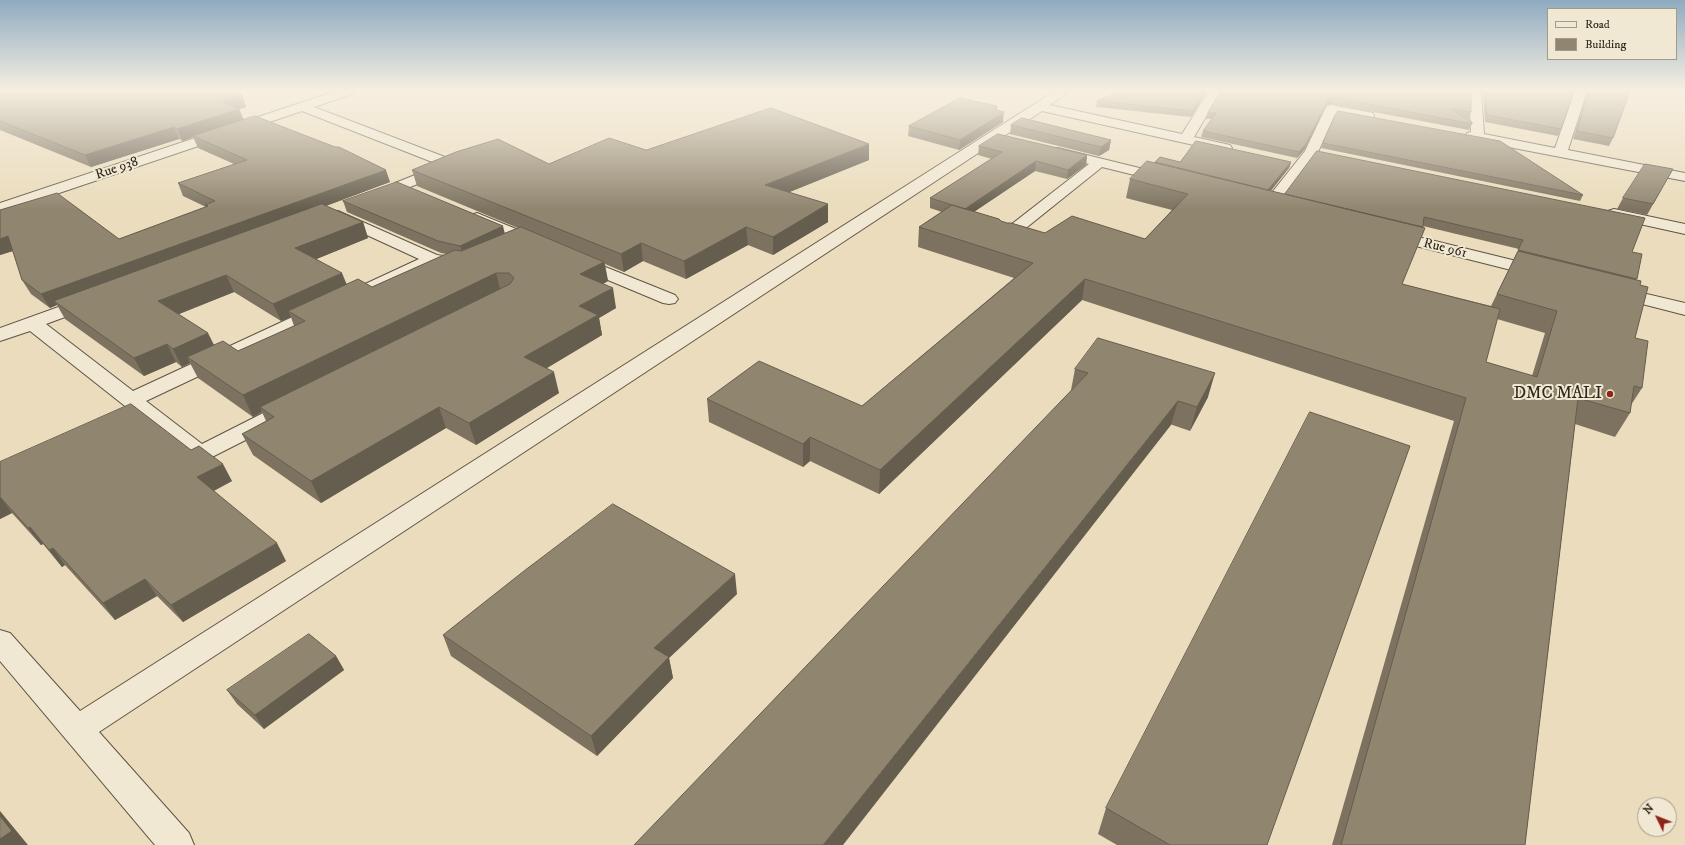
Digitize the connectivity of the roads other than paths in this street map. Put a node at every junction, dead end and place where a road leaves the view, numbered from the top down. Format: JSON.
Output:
{"nodes":[{"id":1,"x":233,"y":130,"type":"edge"},
{"id":2,"x":364,"y":130,"type":"edge"},
{"id":3,"x":1004,"y":130,"type":"edge"},
{"id":4,"x":1144,"y":130,"type":"edge"},
{"id":5,"x":1192,"y":130,"type":"edge"},
{"id":6,"x":1321,"y":130,"type":"edge"},
{"id":7,"x":1478,"y":130,"type":"edge"},
{"id":8,"x":1568,"y":130,"type":"edge"},
{"id":9,"x":1462,"y":135,"type":"edge"},
{"id":10,"x":995,"y":136,"type":"junction"},
{"id":11,"x":1478,"y":138,"type":"junction"},
{"id":12,"x":1186,"y":140,"type":"junction"},
{"id":13,"x":1018,"y":141,"type":"edge"},
{"id":14,"x":1047,"y":149,"type":"edge"},
{"id":15,"x":1240,"y":152,"type":"edge"},
{"id":16,"x":1311,"y":152,"type":"junction"},
{"id":17,"x":1560,"y":153,"type":"junction"},
{"id":18,"x":1326,"y":155,"type":"edge"},
{"id":19,"x":1100,"y":162,"type":"junction"},
{"id":20,"x":1285,"y":162,"type":"edge"},
{"id":21,"x":1301,"y":165,"type":"junction"},
{"id":22,"x":1685,"y":177,"type":"edge"},
{"id":23,"x":1185,"y":183,"type":"edge"},
{"id":24,"x":422,"y":195,"type":"edge"},
{"id":25,"x":1254,"y":201,"type":"edge"},
{"id":26,"x":350,"y":204,"type":"edge"},
{"id":27,"x":0,"y":208,"type":"edge"},
{"id":28,"x":1599,"y":212,"type":"edge"},
{"id":29,"x":466,"y":214,"type":"edge"},
{"id":30,"x":1685,"y":229,"type":"edge"},
{"id":31,"x":1377,"y":232,"type":"edge"},
{"id":32,"x":1006,"y":237,"type":"edge"},
{"id":33,"x":525,"y":238,"type":"junction"},
{"id":34,"x":503,"y":248,"type":"edge"},
{"id":35,"x":433,"y":258,"type":"junction"},
{"id":36,"x":481,"y":258,"type":"edge"},
{"id":37,"x":1554,"y":276,"type":"edge"},
{"id":38,"x":1600,"y":288,"type":"edge"},
{"id":39,"x":106,"y":295,"type":"edge"},
{"id":40,"x":669,"y":299,"type":"dead end"},
{"id":41,"x":1685,"y":309,"type":"edge"},
{"id":42,"x":32,"y":323,"type":"junction"},
{"id":43,"x":0,"y":335,"type":"edge"},
{"id":44,"x":312,"y":397,"type":"edge"},
{"id":45,"x":131,"y":400,"type":"junction"},
{"id":46,"x":0,"y":641,"type":"edge"},
{"id":47,"x":77,"y":730,"type":"junction"},
{"id":48,"x":177,"y":845,"type":"edge"}],
"edges":[{"from":1,"to":27,"type":"street","name":"Rue 938"},
{"from":2,"to":24,"type":"street"},
{"from":3,"to":10,"type":"street"},
{"from":4,"to":12,"type":"street"},
{"from":5,"to":12,"type":"street"},
{"from":6,"to":16,"type":"street"},
{"from":7,"to":11,"type":"street"},
{"from":8,"to":17,"type":"street"},
{"from":9,"to":11,"type":"street"},
{"from":10,"to":13,"type":"street"},
{"from":10,"to":47,"type":"street"},
{"from":11,"to":17,"type":"street"},
{"from":12,"to":15,"type":"street"},
{"from":14,"to":19,"type":"street"},
{"from":16,"to":18,"type":"street"},
{"from":16,"to":21,"type":"street"},
{"from":17,"to":22,"type":"street"},
{"from":19,"to":23,"type":"street"},
{"from":19,"to":32,"type":"street"},
{"from":20,"to":21,"type":"street"},
{"from":21,"to":25,"type":"street"},
{"from":26,"to":35,"type":"street"},
{"from":28,"to":30,"type":"street"},
{"from":29,"to":33,"type":"street"},
{"from":31,"to":37,"type":"street","name":"Rue 961"},
{"from":33,"to":34,"type":"street"},
{"from":33,"to":40,"type":"street"},
{"from":35,"to":36,"type":"street"},
{"from":35,"to":45,"type":"street"},
{"from":38,"to":41,"type":"street"},
{"from":39,"to":42,"type":"street"},
{"from":42,"to":43,"type":"street"},
{"from":42,"to":45,"type":"street"},
{"from":44,"to":45,"type":"street"},
{"from":46,"to":47,"type":"street"},
{"from":47,"to":48,"type":"street"}]}
